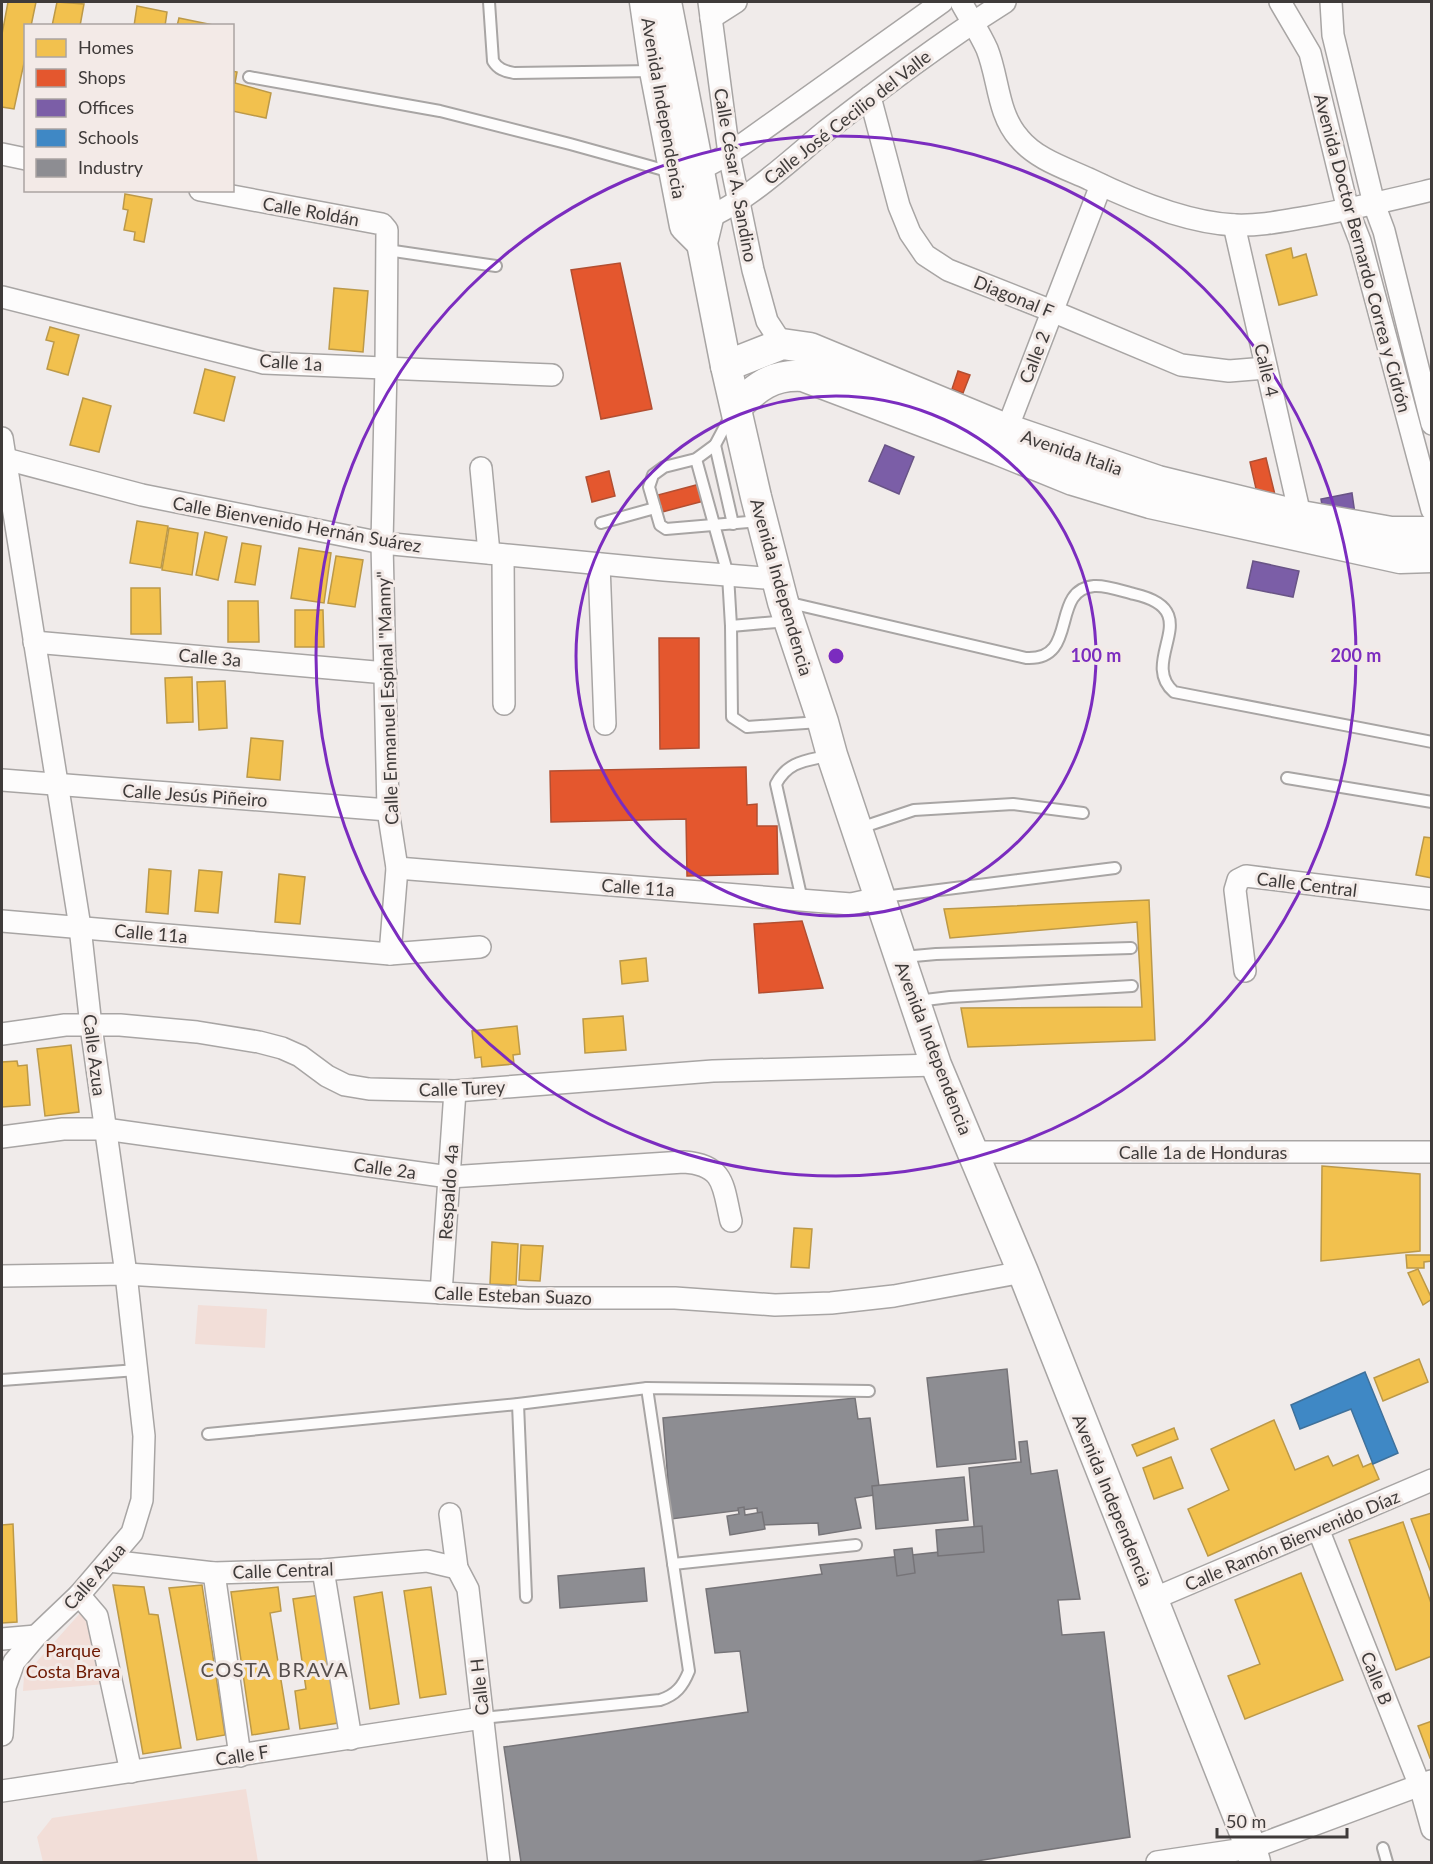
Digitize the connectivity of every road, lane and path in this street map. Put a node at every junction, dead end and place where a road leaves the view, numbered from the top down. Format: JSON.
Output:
{"nodes":[{"id":1,"x":489,"y":2,"type":"edge"},
{"id":2,"x":645,"y":2,"type":"edge"},
{"id":3,"x":666,"y":2,"type":"edge"},
{"id":4,"x":736,"y":2,"type":"edge"},
{"id":5,"x":942,"y":2,"type":"edge"},
{"id":6,"x":961,"y":2,"type":"edge"},
{"id":7,"x":1005,"y":2,"type":"edge"},
{"id":8,"x":1280,"y":2,"type":"edge"},
{"id":9,"x":1331,"y":2,"type":"edge"},
{"id":10,"x":710,"y":10,"type":"edge"},
{"id":11,"x":972,"y":23,"type":"junction"},
{"id":12,"x":667,"y":69,"type":"junction"},
{"id":13,"x":249,"y":77,"type":"dead end"},
{"id":14,"x":870,"y":97,"type":"junction"},
{"id":15,"x":2,"y":154,"type":"edge"},
{"id":16,"x":729,"y":154,"type":"junction"},
{"id":17,"x":24,"y":159,"type":"edge"},
{"id":18,"x":683,"y":175,"type":"junction"},
{"id":19,"x":1101,"y":185,"type":"junction"},
{"id":20,"x":1431,"y":190,"type":"edge"},
{"id":21,"x":211,"y":192,"type":"edge"},
{"id":22,"x":739,"y":201,"type":"junction"},
{"id":23,"x":1374,"y":204,"type":"junction"},
{"id":24,"x":1348,"y":210,"type":"junction"},
{"id":25,"x":1234,"y":225,"type":"junction"},
{"id":26,"x":385,"y":226,"type":"joint"},
{"id":27,"x":698,"y":229,"type":"junction"},
{"id":28,"x":387,"y":250,"type":"junction"},
{"id":29,"x":496,"y":267,"type":"dead end"},
{"id":30,"x":2,"y":297,"type":"edge"},
{"id":31,"x":1052,"y":311,"type":"junction"},
{"id":32,"x":782,"y":344,"type":"junction"},
{"id":33,"x":726,"y":366,"type":"junction"},
{"id":34,"x":386,"y":367,"type":"junction"},
{"id":35,"x":1266,"y":368,"type":"junction"},
{"id":36,"x":552,"y":375,"type":"dead end"},
{"id":37,"x":736,"y":407,"type":"junction"},
{"id":38,"x":1431,"y":424,"type":"edge"},
{"id":39,"x":1002,"y":440,"type":"junction"},
{"id":40,"x":715,"y":445,"type":"junction"},
{"id":41,"x":2,"y":452,"type":"edge"},
{"id":42,"x":696,"y":459,"type":"junction"},
{"id":43,"x":481,"y":468,"type":"dead end"},
{"id":44,"x":655,"y":508,"type":"junction"},
{"id":45,"x":1431,"y":510,"type":"edge"},
{"id":46,"x":762,"y":521,"type":"junction"},
{"id":47,"x":602,"y":523,"type":"dead end"},
{"id":48,"x":733,"y":524,"type":"junction"},
{"id":49,"x":714,"y":526,"type":"junction"},
{"id":50,"x":1303,"y":527,"type":"junction"},
{"id":51,"x":1431,"y":532,"type":"edge"},
{"id":52,"x":382,"y":543,"type":"junction"},
{"id":53,"x":496,"y":554,"type":"junction"},
{"id":54,"x":1431,"y":557,"type":"edge"},
{"id":55,"x":599,"y":564,"type":"junction"},
{"id":56,"x":728,"y":575,"type":"junction"},
{"id":57,"x":783,"y":600,"type":"junction"},
{"id":58,"x":731,"y":626,"type":"junction"},
{"id":59,"x":34,"y":642,"type":"junction"},
{"id":60,"x":386,"y":673,"type":"junction"},
{"id":61,"x":504,"y":704,"type":"dead end"},
{"id":62,"x":823,"y":722,"type":"junction"},
{"id":63,"x":605,"y":724,"type":"dead end"},
{"id":64,"x":1431,"y":742,"type":"edge"},
{"id":65,"x":832,"y":755,"type":"junction"},
{"id":66,"x":1287,"y":778,"type":"dead end"},
{"id":67,"x":2,"y":780,"type":"edge"},
{"id":68,"x":57,"y":784,"type":"junction"},
{"id":69,"x":1431,"y":802,"type":"edge"},
{"id":70,"x":388,"y":810,"type":"junction"},
{"id":71,"x":1083,"y":813,"type":"dead end"},
{"id":72,"x":857,"y":829,"type":"junction"},
{"id":73,"x":397,"y":868,"type":"junction"},
{"id":74,"x":1115,"y":868,"type":"dead end"},
{"id":75,"x":879,"y":898,"type":"junction"},
{"id":76,"x":1431,"y":899,"type":"edge"},
{"id":77,"x":802,"y":900,"type":"junction"},
{"id":78,"x":2,"y":921,"type":"edge"},
{"id":79,"x":80,"y":927,"type":"junction"},
{"id":80,"x":480,"y":946,"type":"dead end"},
{"id":81,"x":1131,"y":948,"type":"dead end"},
{"id":82,"x":390,"y":954,"type":"junction"},
{"id":83,"x":899,"y":957,"type":"junction"},
{"id":84,"x":1245,"y":971,"type":"dead end"},
{"id":85,"x":1132,"y":986,"type":"dead end"},
{"id":86,"x":916,"y":1001,"type":"junction"},
{"id":87,"x":91,"y":1026,"type":"junction"},
{"id":88,"x":2,"y":1034,"type":"edge"},
{"id":89,"x":936,"y":1065,"type":"junction"},
{"id":90,"x":455,"y":1091,"type":"junction"},
{"id":91,"x":105,"y":1129,"type":"junction"},
{"id":92,"x":2,"y":1137,"type":"edge"},
{"id":93,"x":974,"y":1152,"type":"junction"},
{"id":94,"x":1431,"y":1152,"type":"edge"},
{"id":95,"x":449,"y":1177,"type":"junction"},
{"id":96,"x":731,"y":1221,"type":"dead end"},
{"id":97,"x":1023,"y":1272,"type":"junction"},
{"id":98,"x":126,"y":1274,"type":"junction"},
{"id":99,"x":2,"y":1276,"type":"edge"},
{"id":100,"x":441,"y":1293,"type":"junction"},
{"id":101,"x":137,"y":1370,"type":"junction"},
{"id":102,"x":2,"y":1380,"type":"edge"},
{"id":103,"x":647,"y":1388,"type":"junction"},
{"id":104,"x":869,"y":1391,"type":"dead end"},
{"id":105,"x":518,"y":1404,"type":"junction"},
{"id":106,"x":208,"y":1434,"type":"dead end"},
{"id":107,"x":1431,"y":1480,"type":"edge"},
{"id":108,"x":450,"y":1514,"type":"dead end"},
{"id":109,"x":1318,"y":1528,"type":"junction"},
{"id":110,"x":856,"y":1545,"type":"dead end"},
{"id":111,"x":109,"y":1561,"type":"junction"},
{"id":112,"x":673,"y":1564,"type":"junction"},
{"id":113,"x":457,"y":1568,"type":"junction"},
{"id":114,"x":323,"y":1570,"type":"junction"},
{"id":115,"x":214,"y":1573,"type":"junction"},
{"id":116,"x":79,"y":1595,"type":"junction"},
{"id":117,"x":526,"y":1597,"type":"dead end"},
{"id":118,"x":1153,"y":1599,"type":"junction"},
{"id":119,"x":36,"y":1636,"type":"junction"},
{"id":120,"x":2,"y":1639,"type":"edge"},
{"id":121,"x":482,"y":1718,"type":"junction"},
{"id":122,"x":2,"y":1735,"type":"edge"},
{"id":123,"x":351,"y":1739,"type":"junction"},
{"id":124,"x":240,"y":1756,"type":"junction"},
{"id":125,"x":131,"y":1773,"type":"junction"},
{"id":126,"x":1426,"y":1783,"type":"edge"},
{"id":127,"x":2,"y":1791,"type":"edge"},
{"id":128,"x":1431,"y":1829,"type":"edge"},
{"id":129,"x":1383,"y":1848,"type":"dead end"},
{"id":130,"x":1253,"y":1855,"type":"edge"},
{"id":131,"x":499,"y":1863,"type":"edge"},
{"id":132,"x":1157,"y":1863,"type":"edge"},
{"id":133,"x":1387,"y":1863,"type":"edge"}],
"edges":[{"from":1,"to":12,"type":"lane"},
{"from":2,"to":12,"type":"main road","name":"Avenida Independencia"},
{"from":3,"to":12,"type":"main road","name":"Avenida Independencia"},
{"from":4,"to":10,"type":"street"},
{"from":5,"to":16,"type":"street","name":"Calle José Cecilio del Valle"},
{"from":6,"to":11,"type":"street"},
{"from":7,"to":11,"type":"street","name":"Calle José Cecilio del Valle"},
{"from":8,"to":24,"type":"street","name":"Avenida Doctor Bernardo Correa y Cidrón"},
{"from":9,"to":23,"type":"street","name":"Avenida Doctor Bernardo Correa y Cidrón"},
{"from":10,"to":16,"type":"street","name":"Calle César A. Sandino"},
{"from":11,"to":14,"type":"street","name":"Calle José Cecilio del Valle"},
{"from":11,"to":19,"type":"street"},
{"from":12,"to":18,"type":"main road","name":"Avenida Independencia"},
{"from":13,"to":18,"type":"lane"},
{"from":14,"to":22,"type":"street","name":"Calle José Cecilio del Valle"},
{"from":14,"to":31,"type":"street","name":"Diagonal F"},
{"from":15,"to":17,"type":"street"},
{"from":16,"to":18,"type":"street","name":"Calle José Cecilio del Valle"},
{"from":16,"to":22,"type":"street","name":"Calle César A. Sandino"},
{"from":18,"to":27,"type":"main road","name":"Avenida Independencia"},
{"from":19,"to":25,"type":"street"},
{"from":19,"to":31,"type":"street","name":"Calle 2"},
{"from":20,"to":23,"type":"street"},
{"from":21,"to":26,"type":"street","name":"Calle Roldán"},
{"from":22,"to":27,"type":"street","name":"Calle José Cecilio del Valle"},
{"from":22,"to":32,"type":"street","name":"Calle César A. Sandino"},
{"from":23,"to":24,"type":"street"},
{"from":23,"to":38,"type":"street","name":"Avenida Doctor Bernardo Correa y Cidrón"},
{"from":24,"to":25,"type":"street"},
{"from":24,"to":45,"type":"street","name":"Avenida Doctor Bernardo Correa y Cidrón"},
{"from":25,"to":35,"type":"street","name":"Calle 4"},
{"from":26,"to":28,"type":"street","name":"Calle Enmanuel Espinal \"Manny\""},
{"from":27,"to":33,"type":"main road","name":"Avenida Independencia"},
{"from":28,"to":29,"type":"lane"},
{"from":28,"to":34,"type":"street","name":"Calle Enmanuel Espinal \"Manny\""},
{"from":30,"to":34,"type":"street","name":"Calle 1a"},
{"from":31,"to":35,"type":"street","name":"Diagonal F"},
{"from":31,"to":39,"type":"street","name":"Calle 2"},
{"from":32,"to":33,"type":"main road","name":"Avenida Italia"},
{"from":32,"to":39,"type":"main road","name":"Avenida Italia"},
{"from":33,"to":37,"type":"main road","name":"Avenida Independencia"},
{"from":34,"to":36,"type":"street","name":"Calle 1a"},
{"from":34,"to":52,"type":"street","name":"Calle Enmanuel Espinal \"Manny\""},
{"from":35,"to":50,"type":"street","name":"Calle 4"},
{"from":37,"to":39,"type":"main road","name":"Avenida Italia"},
{"from":37,"to":40,"type":"lane"},
{"from":37,"to":46,"type":"main road","name":"Avenida Independencia"},
{"from":39,"to":50,"type":"main road","name":"Avenida Italia"},
{"from":40,"to":42,"type":"lane"},
{"from":40,"to":48,"type":"lane"},
{"from":41,"to":52,"type":"street","name":"Calle Bienvenido Hernán Suárez"},
{"from":41,"to":59,"type":"street","name":"Calle Azua"},
{"from":42,"to":44,"type":"lane"},
{"from":42,"to":49,"type":"lane"},
{"from":43,"to":53,"type":"street"},
{"from":44,"to":47,"type":"lane"},
{"from":44,"to":49,"type":"lane"},
{"from":46,"to":48,"type":"lane"},
{"from":46,"to":57,"type":"main road","name":"Avenida Independencia"},
{"from":48,"to":49,"type":"lane"},
{"from":49,"to":56,"type":"lane"},
{"from":50,"to":51,"type":"main road","name":"Avenida Italia"},
{"from":50,"to":54,"type":"main road","name":"Avenida Italia"},
{"from":52,"to":53,"type":"street","name":"Calle Bienvenido Hernán Suárez"},
{"from":52,"to":60,"type":"street","name":"Calle Enmanuel Espinal \"Manny\""},
{"from":53,"to":55,"type":"street","name":"Calle Bienvenido Hernán Suárez"},
{"from":53,"to":61,"type":"street"},
{"from":55,"to":56,"type":"street","name":"Calle Bienvenido Hernán Suárez"},
{"from":55,"to":63,"type":"street"},
{"from":56,"to":57,"type":"street","name":"Calle Bienvenido Hernán Suárez"},
{"from":56,"to":58,"type":"lane"},
{"from":57,"to":58,"type":"lane"},
{"from":57,"to":62,"type":"main road","name":"Avenida Independencia"},
{"from":57,"to":64,"type":"lane"},
{"from":58,"to":62,"type":"lane"},
{"from":59,"to":60,"type":"street","name":"Calle 3a"},
{"from":59,"to":68,"type":"street","name":"Calle Azua"},
{"from":60,"to":70,"type":"street","name":"Calle Enmanuel Espinal \"Manny\""},
{"from":62,"to":65,"type":"main road","name":"Avenida Independencia"},
{"from":65,"to":72,"type":"main road","name":"Avenida Independencia"},
{"from":65,"to":77,"type":"lane"},
{"from":66,"to":69,"type":"lane"},
{"from":67,"to":68,"type":"street","name":"Calle Jesús Piñeiro"},
{"from":68,"to":70,"type":"street","name":"Calle Jesús Piñeiro"},
{"from":68,"to":79,"type":"street","name":"Calle Azua"},
{"from":70,"to":73,"type":"street","name":"Calle Enmanuel Espinal \"Manny\""},
{"from":71,"to":72,"type":"lane"},
{"from":72,"to":75,"type":"main road","name":"Avenida Independencia"},
{"from":73,"to":77,"type":"street","name":"Calle 11a"},
{"from":73,"to":82,"type":"street","name":"Calle Enmanuel Espinal \"Manny\""},
{"from":74,"to":75,"type":"lane"},
{"from":75,"to":77,"type":"street","name":"Calle 11a"},
{"from":75,"to":83,"type":"main road","name":"Avenida Independencia"},
{"from":76,"to":84,"type":"street","name":"Calle Central"},
{"from":78,"to":79,"type":"street","name":"Calle 11a"},
{"from":79,"to":82,"type":"street","name":"Calle 11a"},
{"from":79,"to":87,"type":"street","name":"Calle Azua"},
{"from":80,"to":82,"type":"street","name":"Calle 11a"},
{"from":81,"to":83,"type":"lane"},
{"from":83,"to":86,"type":"main road","name":"Avenida Independencia"},
{"from":85,"to":86,"type":"lane"},
{"from":86,"to":89,"type":"main road","name":"Avenida Independencia"},
{"from":87,"to":88,"type":"street","name":"Calle Turey"},
{"from":87,"to":90,"type":"street","name":"Calle Turey"},
{"from":87,"to":91,"type":"street","name":"Calle Azua"},
{"from":89,"to":90,"type":"street","name":"Calle Turey"},
{"from":89,"to":93,"type":"main road","name":"Avenida Independencia"},
{"from":90,"to":95,"type":"street","name":"Respaldo 4a"},
{"from":91,"to":92,"type":"street","name":"Calle 2a"},
{"from":91,"to":95,"type":"street","name":"Calle 2a"},
{"from":91,"to":98,"type":"street","name":"Calle Azua"},
{"from":93,"to":94,"type":"street","name":"Calle 1a de Honduras"},
{"from":93,"to":97,"type":"main road","name":"Avenida Independencia"},
{"from":95,"to":96,"type":"street","name":"Calle 2a"},
{"from":95,"to":100,"type":"street","name":"Respaldo 4a"},
{"from":97,"to":100,"type":"street","name":"Calle Esteban Suazo"},
{"from":97,"to":118,"type":"main road","name":"Avenida Independencia"},
{"from":98,"to":99,"type":"street","name":"Calle Esteban Suazo"},
{"from":98,"to":100,"type":"street","name":"Calle Esteban Suazo"},
{"from":98,"to":101,"type":"street","name":"Calle Azua"},
{"from":101,"to":102,"type":"lane"},
{"from":101,"to":111,"type":"street","name":"Calle Azua"},
{"from":103,"to":104,"type":"lane"},
{"from":103,"to":105,"type":"lane"},
{"from":103,"to":112,"type":"lane"},
{"from":105,"to":106,"type":"lane"},
{"from":105,"to":117,"type":"lane"},
{"from":107,"to":109,"type":"street","name":"Calle Ramón Bienvenido Díaz"},
{"from":108,"to":113,"type":"street","name":"Calle H"},
{"from":109,"to":118,"type":"street","name":"Calle Ramón Bienvenido Díaz"},
{"from":109,"to":126,"type":"street","name":"Calle B"},
{"from":110,"to":112,"type":"lane"},
{"from":111,"to":115,"type":"street","name":"Calle Central"},
{"from":111,"to":116,"type":"street","name":"Calle Azua"},
{"from":112,"to":121,"type":"lane"},
{"from":113,"to":114,"type":"street","name":"Calle Central"},
{"from":113,"to":121,"type":"street","name":"Calle H"},
{"from":114,"to":115,"type":"street","name":"Calle Central"},
{"from":114,"to":123,"type":"street"},
{"from":115,"to":124,"type":"street"},
{"from":116,"to":119,"type":"street","name":"Calle Azua"},
{"from":116,"to":125,"type":"street"},
{"from":118,"to":130,"type":"main road","name":"Avenida Independencia"},
{"from":119,"to":120,"type":"street"},
{"from":119,"to":122,"type":"street","name":"Calle Azua"},
{"from":121,"to":123,"type":"street","name":"Calle F"},
{"from":121,"to":131,"type":"street","name":"Calle H"},
{"from":123,"to":124,"type":"street","name":"Calle F"},
{"from":124,"to":125,"type":"street","name":"Calle F"},
{"from":125,"to":127,"type":"street","name":"Calle F"},
{"from":126,"to":128,"type":"street","name":"Calle B"},
{"from":126,"to":130,"type":"street"},
{"from":129,"to":133,"type":"lane"},
{"from":130,"to":132,"type":"street"}]}
